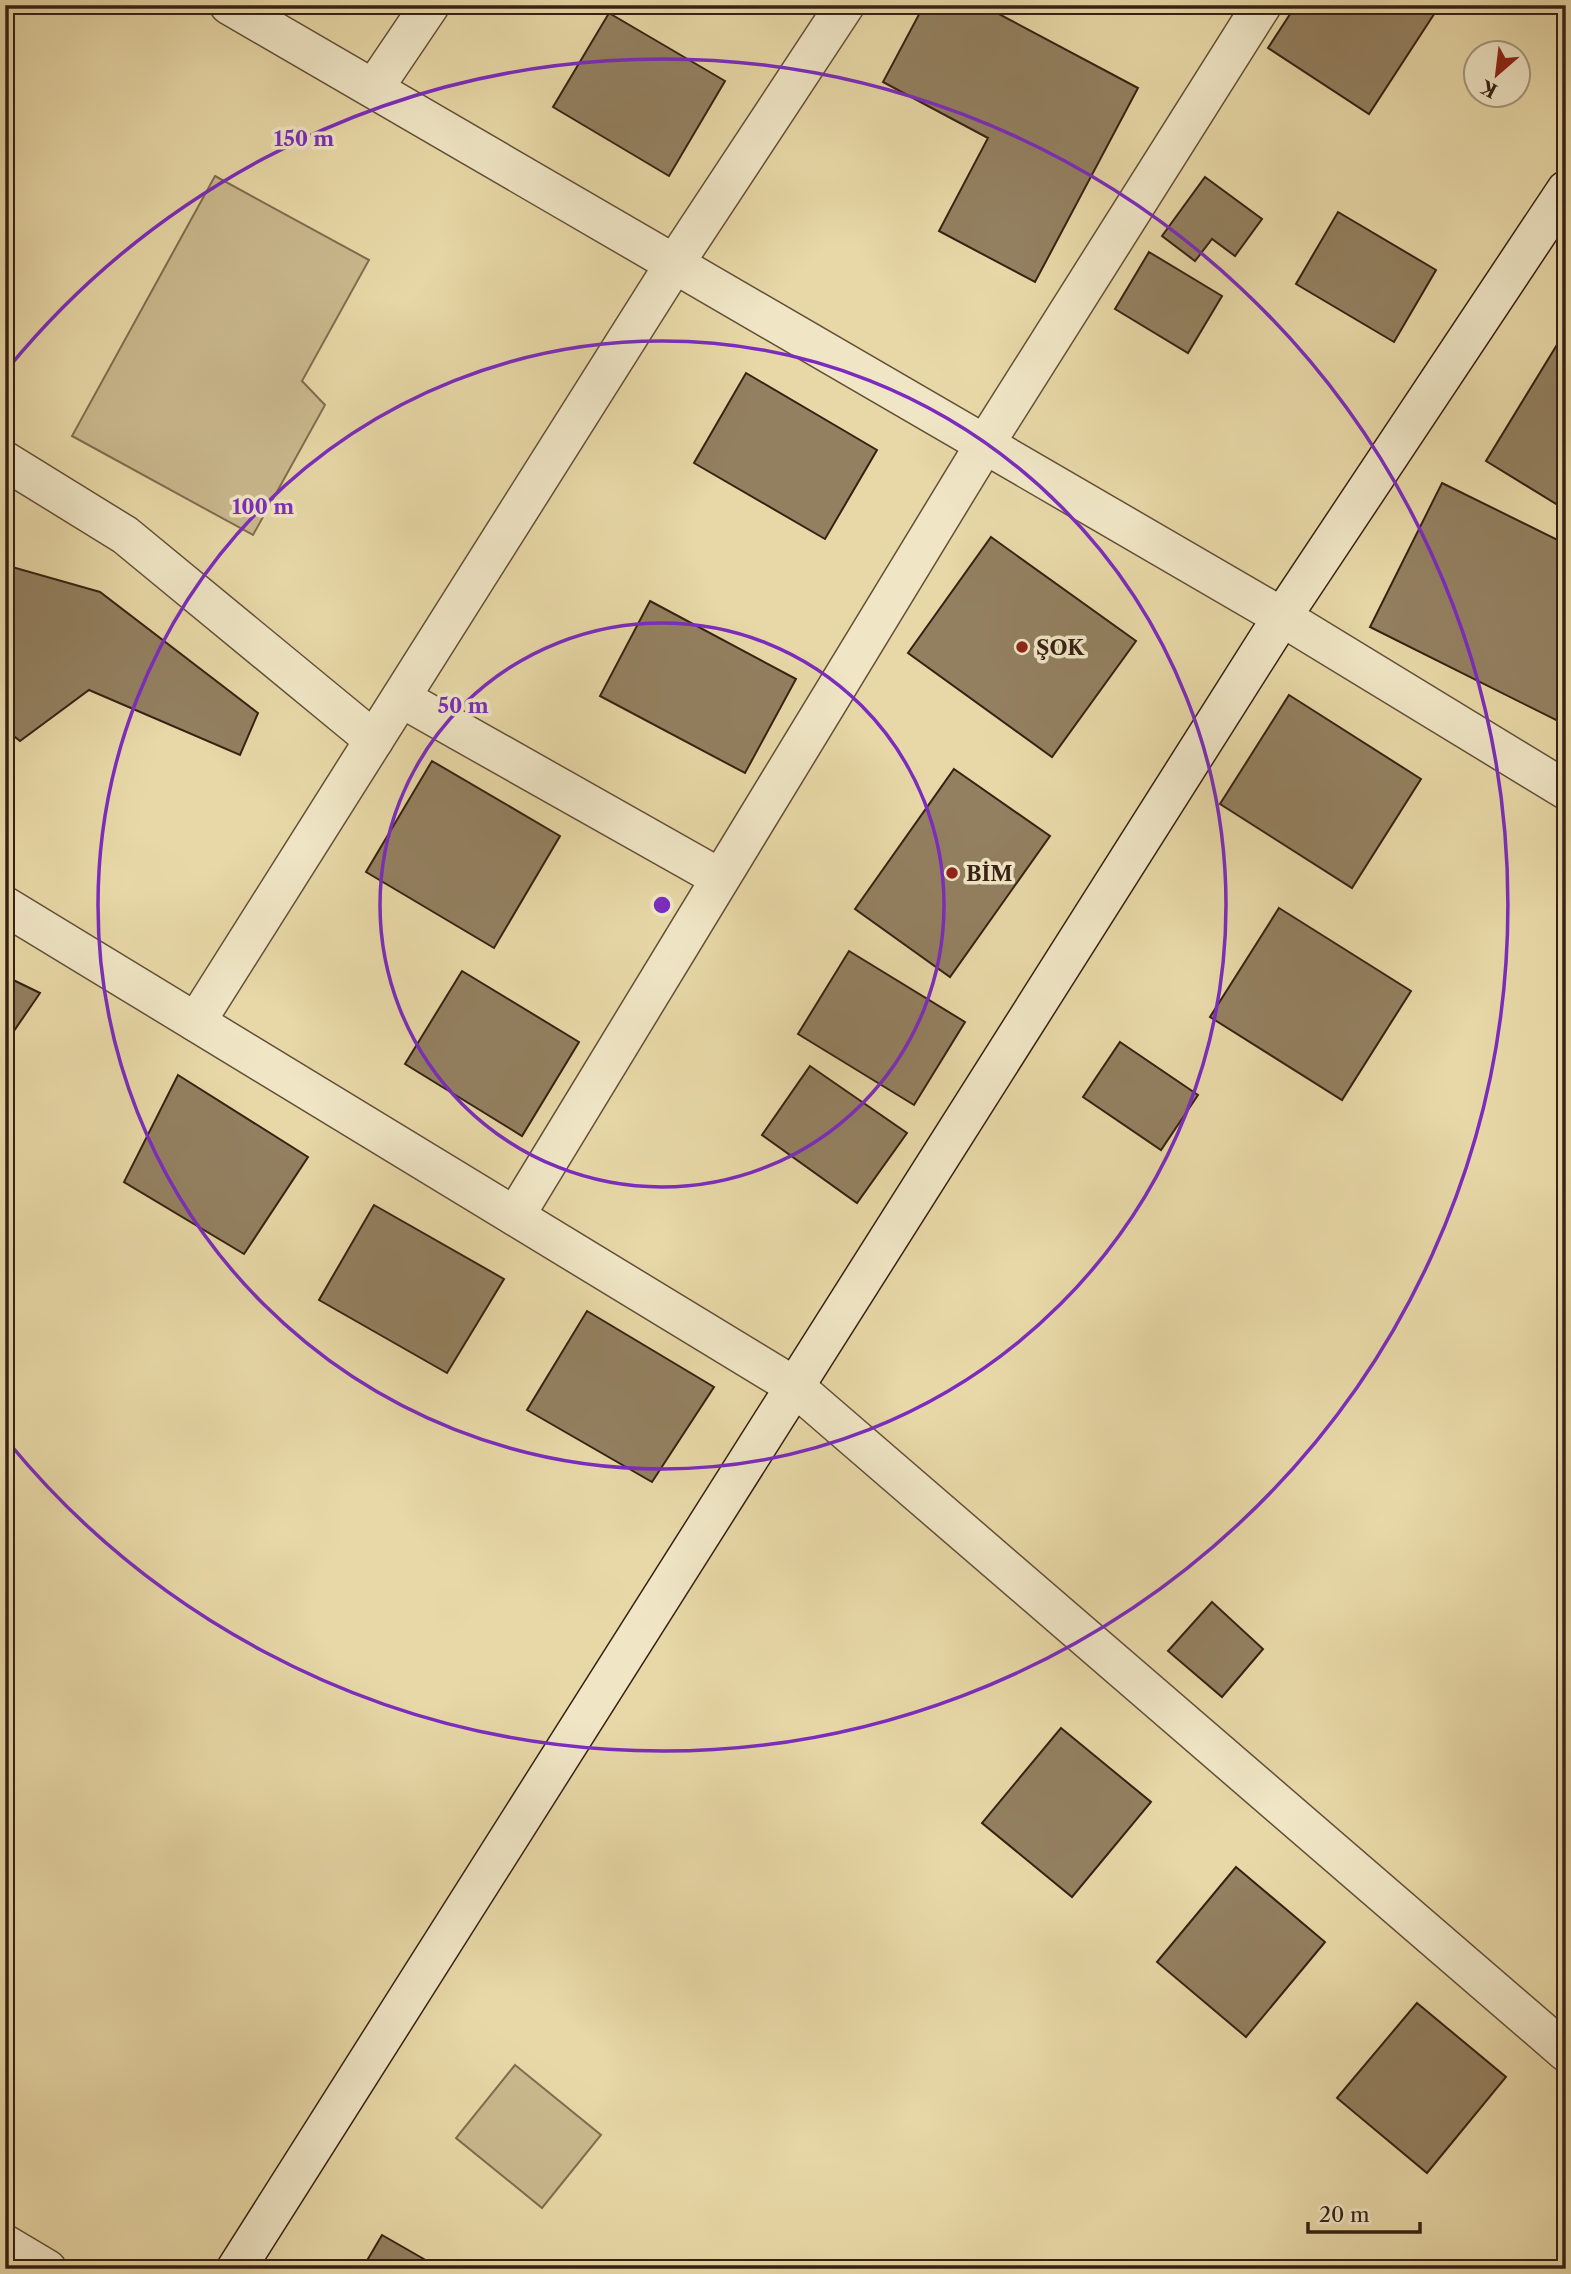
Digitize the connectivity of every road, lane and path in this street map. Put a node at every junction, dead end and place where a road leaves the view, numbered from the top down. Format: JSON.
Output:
{"nodes":[{"id":1,"x":229,"y":5,"type":"edge"},
{"id":2,"x":429,"y":5,"type":"edge"},
{"id":3,"x":845,"y":5,"type":"edge"},
{"id":4,"x":1262,"y":5,"type":"edge"},
{"id":5,"x":374,"y":88,"type":"junction"},
{"id":6,"x":1566,"y":190,"type":"edge"},
{"id":7,"x":675,"y":263,"type":"junction"},
{"id":8,"x":985,"y":444,"type":"junction"},
{"id":9,"x":5,"y":461,"type":"edge"},
{"id":10,"x":1282,"y":617,"type":"junction"},
{"id":11,"x":401,"y":698,"type":"junction"},
{"id":12,"x":374,"y":740,"type":"junction"},
{"id":13,"x":1566,"y":790,"type":"edge"},
{"id":14,"x":720,"y":878,"type":"junction"},
{"id":15,"x":5,"y":906,"type":"edge"},
{"id":16,"x":196,"y":1022,"type":"junction"},
{"id":17,"x":515,"y":1216,"type":"junction"},
{"id":18,"x":794,"y":1385,"type":"junction"},
{"id":19,"x":1566,"y":2052,"type":"edge"},
{"id":20,"x":5,"y":2244,"type":"edge"},
{"id":21,"x":47,"y":2269,"type":"edge"},
{"id":22,"x":236,"y":2269,"type":"edge"}],
"edges":[{"from":1,"to":5,"type":"street"},
{"from":2,"to":5,"type":"street"},
{"from":3,"to":7,"type":"street"},
{"from":4,"to":8,"type":"street"},
{"from":5,"to":7,"type":"street"},
{"from":6,"to":10,"type":"street"},
{"from":7,"to":8,"type":"street"},
{"from":7,"to":11,"type":"street"},
{"from":8,"to":10,"type":"street"},
{"from":8,"to":14,"type":"street"},
{"from":9,"to":12,"type":"street"},
{"from":10,"to":13,"type":"street"},
{"from":10,"to":18,"type":"street"},
{"from":11,"to":12,"type":"street"},
{"from":11,"to":14,"type":"street"},
{"from":12,"to":16,"type":"street"},
{"from":14,"to":17,"type":"street"},
{"from":15,"to":16,"type":"street"},
{"from":16,"to":17,"type":"street"},
{"from":17,"to":18,"type":"street"},
{"from":18,"to":19,"type":"street"},
{"from":18,"to":22,"type":"street"},
{"from":20,"to":21,"type":"street"}]}
